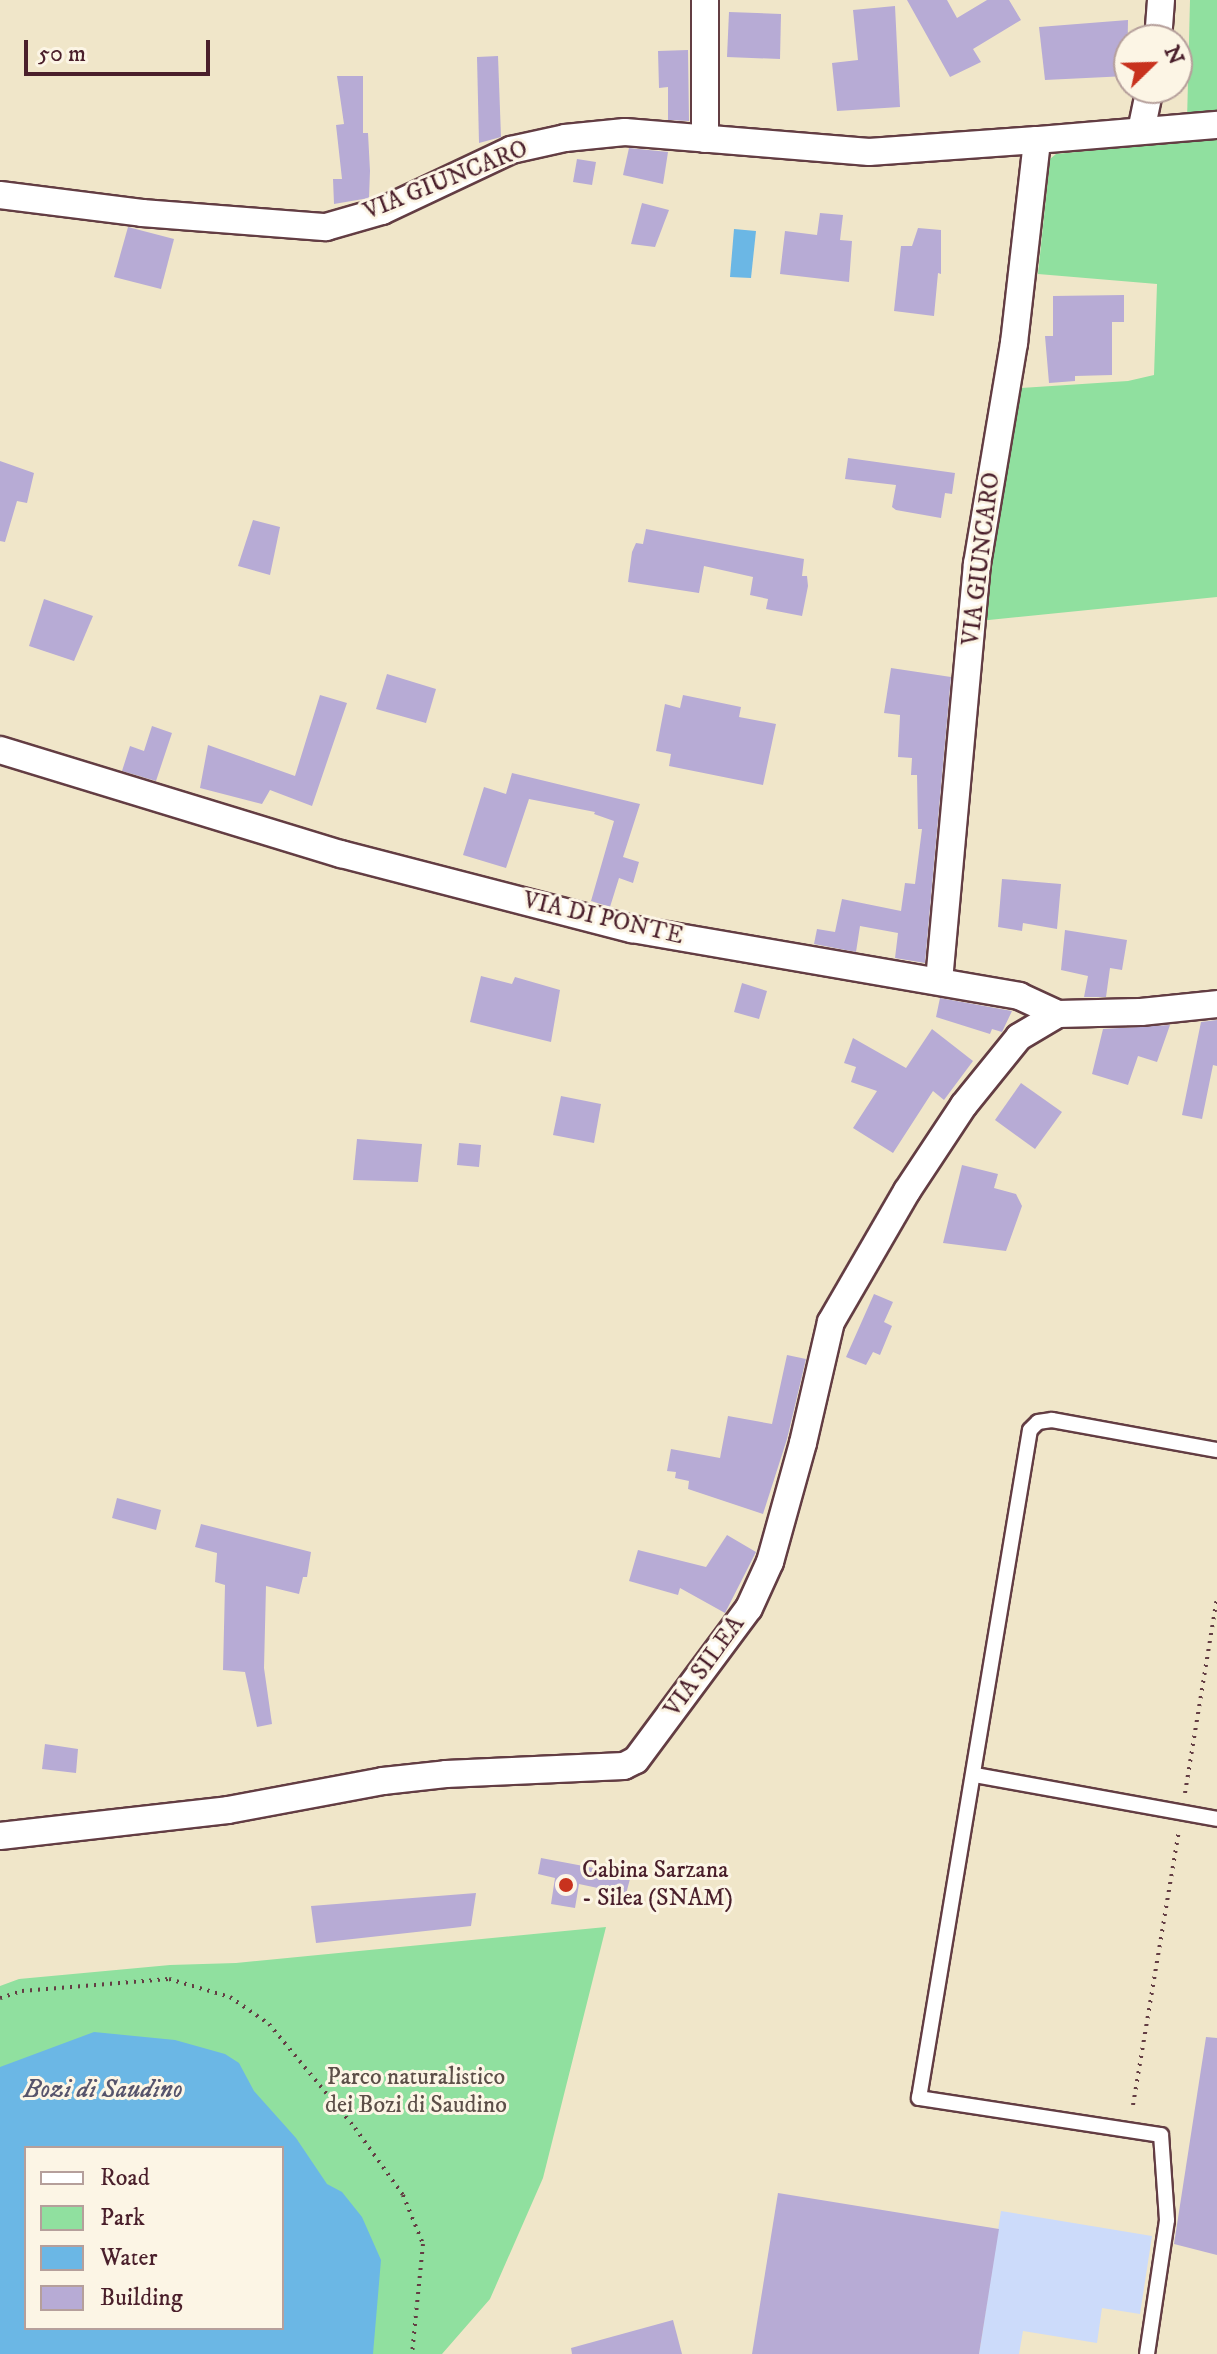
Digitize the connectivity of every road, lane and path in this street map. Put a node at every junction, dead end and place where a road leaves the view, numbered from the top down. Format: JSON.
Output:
{"nodes":[{"id":1,"x":705,"y":0,"type":"edge"},
{"id":2,"x":1161,"y":0,"type":"edge"},
{"id":3,"x":1159,"y":24,"type":"edge"},
{"id":4,"x":1147,"y":104,"type":"edge"},
{"id":5,"x":1217,"y":125,"type":"edge"},
{"id":6,"x":1141,"y":131,"type":"junction"},
{"id":7,"x":705,"y":139,"type":"junction"},
{"id":8,"x":1037,"y":140,"type":"junction"},
{"id":9,"x":0,"y":195,"type":"edge"},
{"id":10,"x":0,"y":750,"type":"edge"},
{"id":11,"x":939,"y":981,"type":"junction"},
{"id":12,"x":1217,"y":1004,"type":"edge"},
{"id":13,"x":1058,"y":1014,"type":"junction"},
{"id":14,"x":1217,"y":1450,"type":"edge"},
{"id":15,"x":1217,"y":1598,"type":"edge"},
{"id":16,"x":975,"y":1775,"type":"junction"},
{"id":17,"x":1184,"y":1800,"type":"dead end"},
{"id":18,"x":1217,"y":1819,"type":"edge"},
{"id":19,"x":1180,"y":1821,"type":"dead end"},
{"id":20,"x":0,"y":1836,"type":"edge"},
{"id":21,"x":0,"y":1998,"type":"edge"},
{"id":22,"x":1133,"y":2105,"type":"dead end"},
{"id":23,"x":1147,"y":2352,"type":"edge"},
{"id":24,"x":412,"y":2354,"type":"edge"}],
"edges":[{"from":1,"to":7,"type":"street"},
{"from":2,"to":3,"type":"street"},
{"from":4,"to":6,"type":"street"},
{"from":5,"to":6,"type":"street","name":"VIA GIUNCARO"},
{"from":6,"to":8,"type":"street","name":"VIA GIUNCARO"},
{"from":7,"to":8,"type":"street","name":"VIA GIUNCARO"},
{"from":7,"to":9,"type":"street","name":"VIA GIUNCARO"},
{"from":8,"to":11,"type":"street","name":"VIA GIUNCARO"},
{"from":10,"to":11,"type":"street","name":"VIA DI PONTE"},
{"from":11,"to":13,"type":"street","name":"VIA DI PONTE"},
{"from":12,"to":13,"type":"street","name":"VIA DI PONTE"},
{"from":13,"to":20,"type":"street","name":"VIA SILEA"},
{"from":14,"to":16,"type":"lane"},
{"from":15,"to":17,"type":"path"},
{"from":16,"to":18,"type":"lane"},
{"from":16,"to":23,"type":"lane"},
{"from":19,"to":22,"type":"path"},
{"from":21,"to":24,"type":"path"}]}
